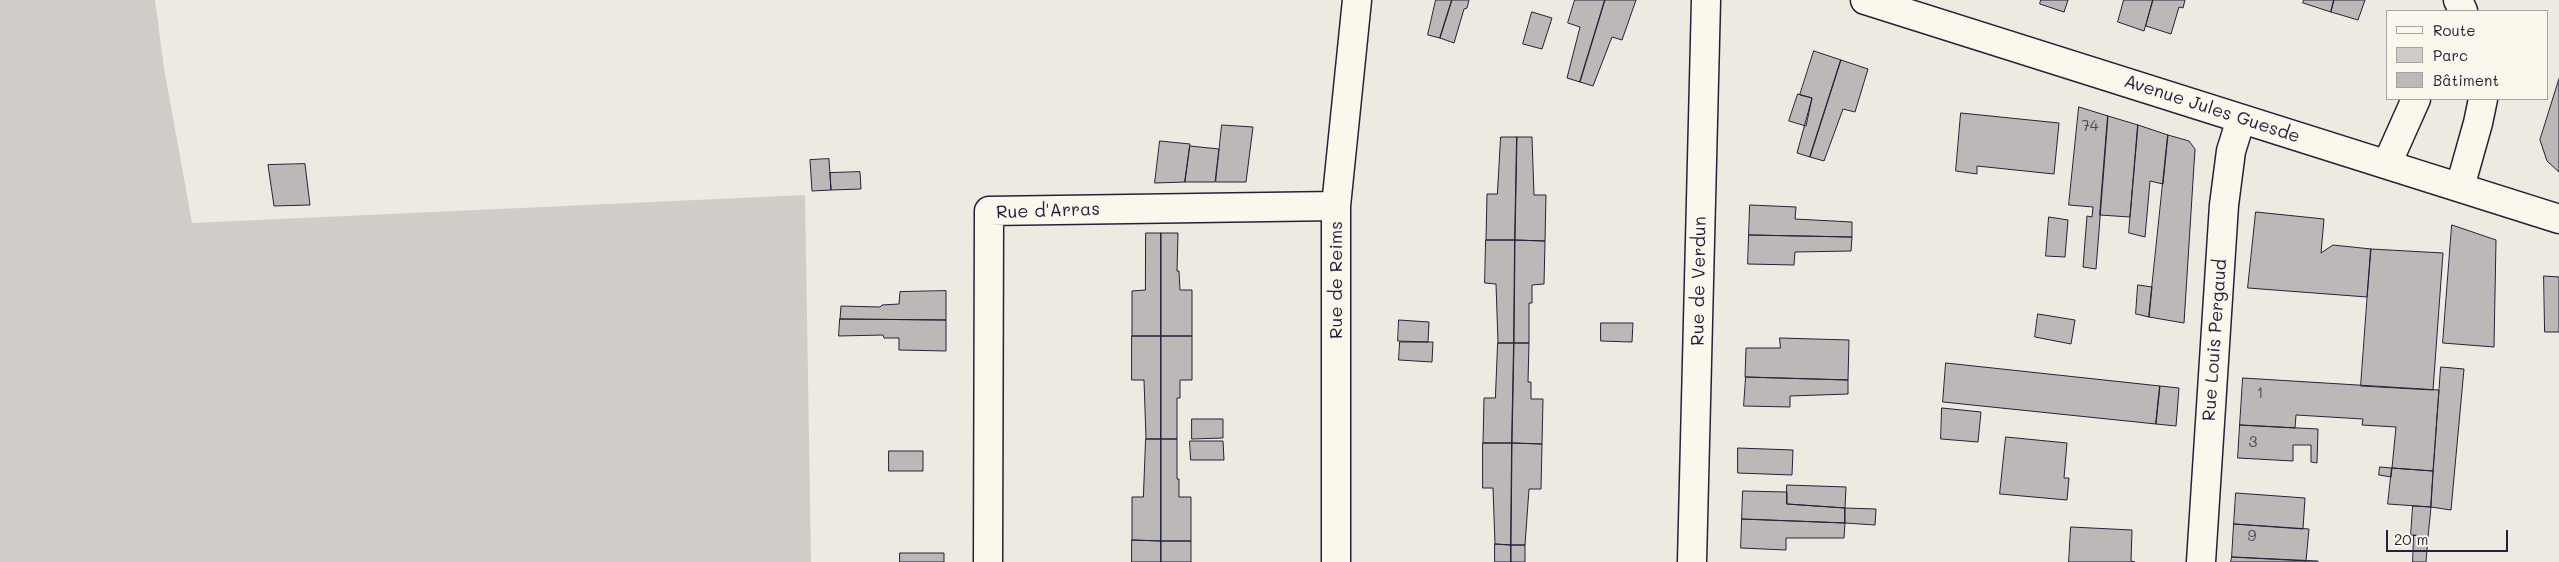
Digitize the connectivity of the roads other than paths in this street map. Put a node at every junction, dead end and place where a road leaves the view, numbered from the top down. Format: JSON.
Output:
{"nodes":[{"id":1,"x":1357,"y":0,"type":"edge"},
{"id":2,"x":1706,"y":0,"type":"edge"},
{"id":3,"x":1865,"y":0,"type":"edge"},
{"id":4,"x":2416,"y":100,"type":"edge"},
{"id":5,"x":2483,"y":100,"type":"edge"},
{"id":6,"x":2241,"y":119,"type":"junction"},
{"id":7,"x":2388,"y":164,"type":"junction"},
{"id":8,"x":2460,"y":186,"type":"junction"},
{"id":9,"x":1336,"y":206,"type":"junction"},
{"id":10,"x":2559,"y":219,"type":"edge"},
{"id":11,"x":988,"y":562,"type":"edge"},
{"id":12,"x":1336,"y":562,"type":"edge"},
{"id":13,"x":1692,"y":562,"type":"edge"},
{"id":14,"x":2201,"y":562,"type":"edge"}],
"edges":[{"from":1,"to":9,"type":"street","name":"Rue de Reims"},
{"from":2,"to":13,"type":"street","name":"Rue de Verdun"},
{"from":3,"to":6,"type":"street","name":"Avenue Jules Guesde"},
{"from":4,"to":7,"type":"street"},
{"from":5,"to":8,"type":"street"},
{"from":6,"to":7,"type":"street","name":"Avenue Jules Guesde"},
{"from":6,"to":14,"type":"street","name":"Rue Louis Pergaud"},
{"from":7,"to":8,"type":"street","name":"Avenue Jules Guesde"},
{"from":8,"to":10,"type":"street","name":"Avenue Jules Guesde"},
{"from":9,"to":11,"type":"street","name":"Rue d'Arras"},
{"from":9,"to":12,"type":"street","name":"Rue de Reims"}]}
